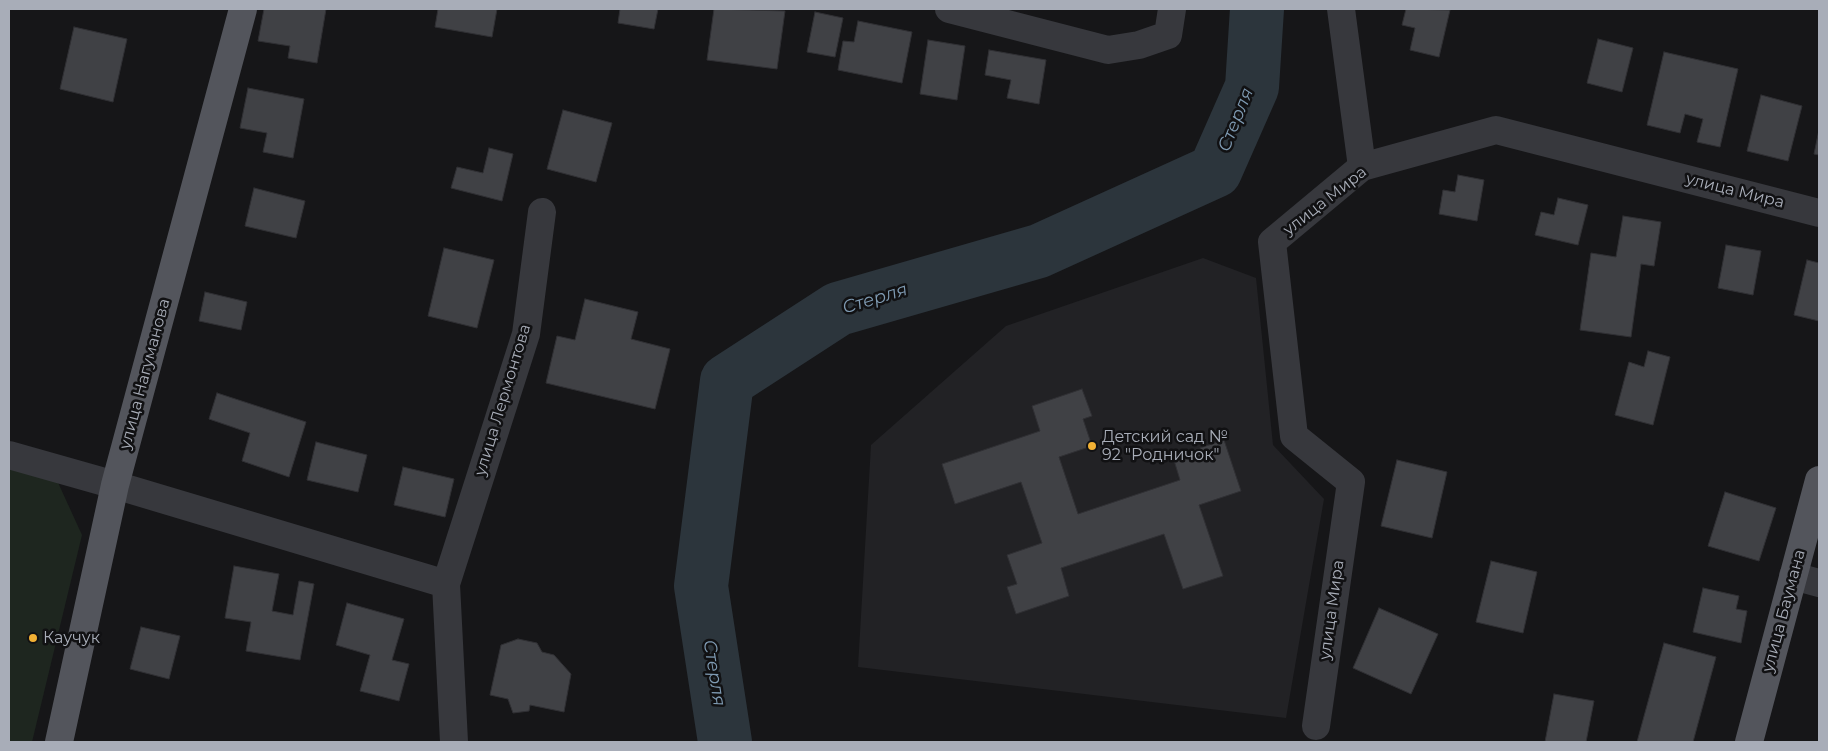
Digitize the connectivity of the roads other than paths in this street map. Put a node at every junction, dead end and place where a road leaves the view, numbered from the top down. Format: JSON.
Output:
{"nodes":[{"id":1,"x":243,"y":9,"type":"edge"},
{"id":2,"x":949,"y":9,"type":"edge"},
{"id":3,"x":1172,"y":9,"type":"edge"},
{"id":4,"x":1341,"y":9,"type":"edge"},
{"id":5,"x":1362,"y":168,"type":"junction"},
{"id":6,"x":542,"y":212,"type":"dead end"},
{"id":7,"x":1819,"y":213,"type":"edge"},
{"id":8,"x":9,"y":455,"type":"edge"},
{"id":9,"x":1819,"y":480,"type":"edge"},
{"id":10,"x":115,"y":485,"type":"junction"},
{"id":11,"x":1793,"y":576,"type":"junction"},
{"id":12,"x":1819,"y":583,"type":"edge"},
{"id":13,"x":446,"y":584,"type":"junction"},
{"id":14,"x":1316,"y":726,"type":"dead end"},
{"id":15,"x":60,"y":742,"type":"edge"},
{"id":16,"x":454,"y":742,"type":"edge"},
{"id":17,"x":1749,"y":742,"type":"edge"}],
"edges":[{"from":1,"to":10,"type":"main road","name":"улица Нагуманова"},
{"from":2,"to":3,"type":"street"},
{"from":4,"to":5,"type":"street"},
{"from":5,"to":7,"type":"street","name":"улица Мира"},
{"from":5,"to":14,"type":"street","name":"улица Мира"},
{"from":6,"to":13,"type":"street","name":"улица Лермонтова"},
{"from":8,"to":10,"type":"street"},
{"from":9,"to":11,"type":"main road","name":"улица Баумана"},
{"from":10,"to":13,"type":"street"},
{"from":10,"to":15,"type":"main road","name":"улица Нагуманова"},
{"from":11,"to":12,"type":"street"},
{"from":11,"to":17,"type":"main road","name":"улица Баумана"},
{"from":13,"to":16,"type":"street","name":"улица Лермонтова"}]}
